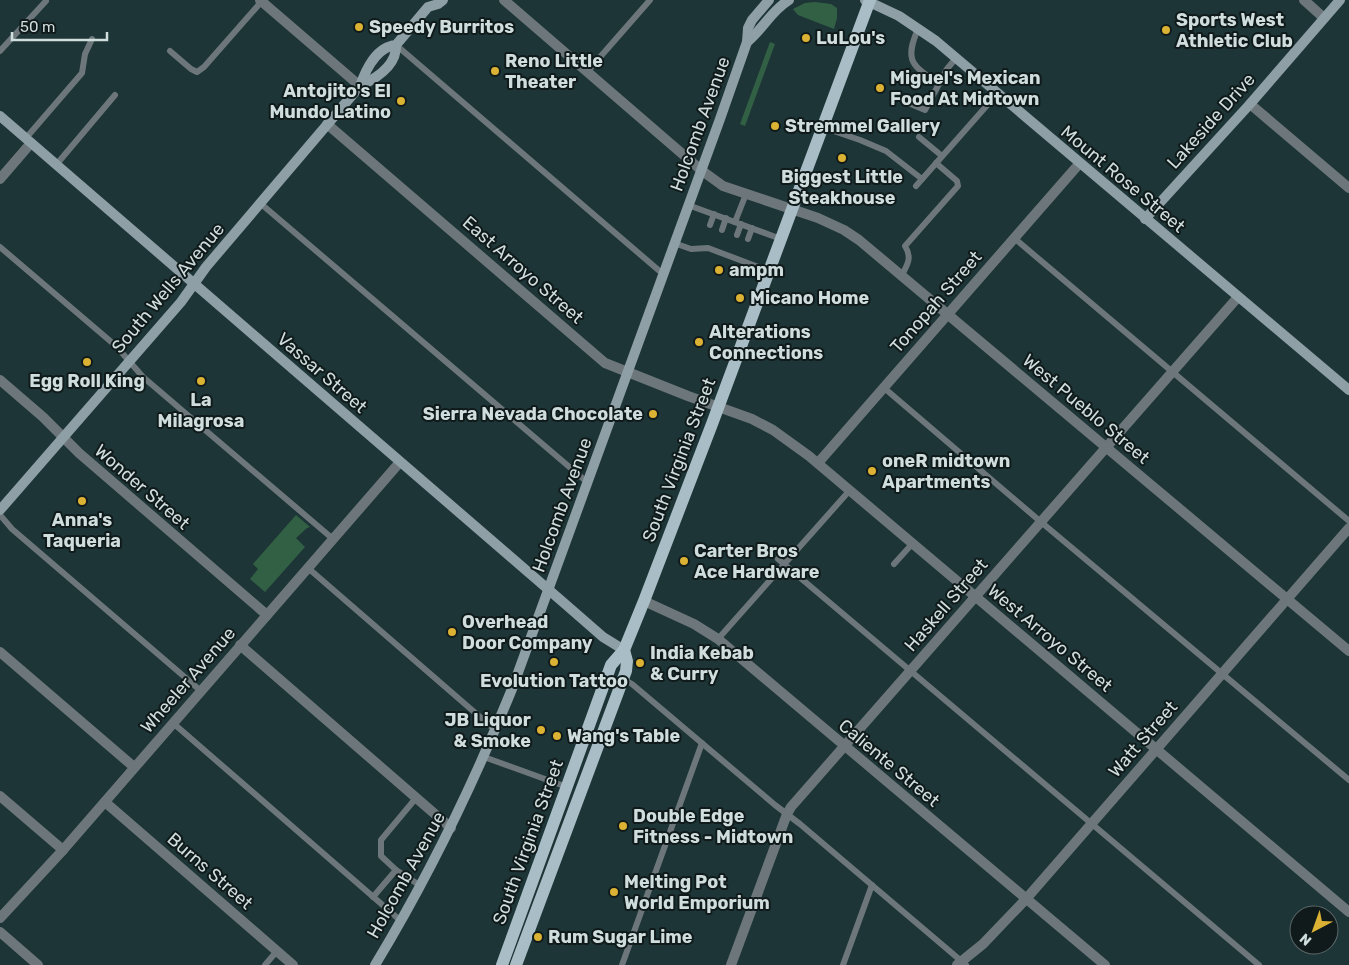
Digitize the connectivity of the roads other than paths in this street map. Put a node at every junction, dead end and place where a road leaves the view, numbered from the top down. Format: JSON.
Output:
{"nodes":[{"id":1,"x":261,"y":0,"type":"edge"},
{"id":2,"x":444,"y":0,"type":"edge"},
{"id":3,"x":504,"y":0,"type":"edge"},
{"id":4,"x":650,"y":0,"type":"edge"},
{"id":5,"x":769,"y":0,"type":"edge"},
{"id":6,"x":789,"y":0,"type":"edge"},
{"id":7,"x":1304,"y":0,"type":"edge"},
{"id":8,"x":1340,"y":0,"type":"edge"},
{"id":9,"x":46,"y":1,"type":"edge"},
{"id":10,"x":866,"y":1,"type":"edge"},
{"id":11,"x":429,"y":4,"type":"edge"},
{"id":12,"x":1324,"y":18,"type":"junction"},
{"id":13,"x":918,"y":29,"type":"junction"},
{"id":14,"x":92,"y":40,"type":"dead end"},
{"id":15,"x":747,"y":42,"type":"junction"},
{"id":16,"x":396,"y":45,"type":"junction"},
{"id":17,"x":0,"y":51,"type":"edge"},
{"id":18,"x":170,"y":51,"type":"dead end"},
{"id":19,"x":956,"y":58,"type":"junction"},
{"id":20,"x":587,"y":72,"type":"junction"},
{"id":21,"x":939,"y":83,"type":"junction"},
{"id":22,"x":360,"y":86,"type":"junction"},
{"id":23,"x":997,"y":94,"type":"junction"},
{"id":24,"x":115,"y":95,"type":"dead end"},
{"id":25,"x":906,"y":102,"type":"dead end"},
{"id":26,"x":1250,"y":104,"type":"junction"},
{"id":27,"x":0,"y":116,"type":"edge"},
{"id":28,"x":328,"y":124,"type":"junction"},
{"id":29,"x":822,"y":127,"type":"junction"},
{"id":30,"x":919,"y":137,"type":"dead end"},
{"id":31,"x":29,"y":141,"type":"junction"},
{"id":32,"x":942,"y":156,"type":"junction"},
{"id":33,"x":936,"y":163,"type":"junction"},
{"id":34,"x":1080,"y":164,"type":"junction"},
{"id":35,"x":56,"y":165,"type":"junction"},
{"id":36,"x":701,"y":170,"type":"junction"},
{"id":37,"x":0,"y":179,"type":"edge"},
{"id":38,"x":922,"y":179,"type":"junction"},
{"id":39,"x":916,"y":186,"type":"dead end"},
{"id":40,"x":1349,"y":188,"type":"edge"},
{"id":41,"x":746,"y":194,"type":"junction"},
{"id":42,"x":260,"y":203,"type":"junction"},
{"id":43,"x":688,"y":204,"type":"junction"},
{"id":44,"x":792,"y":209,"type":"junction"},
{"id":45,"x":714,"y":214,"type":"junction"},
{"id":46,"x":726,"y":218,"type":"junction"},
{"id":47,"x":1145,"y":219,"type":"junction"},
{"id":48,"x":738,"y":223,"type":"junction"},
{"id":49,"x":710,"y":225,"type":"dead end"},
{"id":50,"x":752,"y":228,"type":"junction"},
{"id":51,"x":722,"y":230,"type":"dead end"},
{"id":52,"x":737,"y":235,"type":"dead end"},
{"id":53,"x":1014,"y":238,"type":"junction"},
{"id":54,"x":705,"y":239,"type":"dead end"},
{"id":55,"x":748,"y":239,"type":"dead end"},
{"id":56,"x":781,"y":239,"type":"junction"},
{"id":57,"x":674,"y":243,"type":"junction"},
{"id":58,"x":0,"y":247,"type":"edge"},
{"id":59,"x":701,"y":248,"type":"junction"},
{"id":60,"x":769,"y":271,"type":"junction"},
{"id":61,"x":663,"y":274,"type":"junction"},
{"id":62,"x":902,"y":275,"type":"junction"},
{"id":63,"x":194,"y":284,"type":"junction"},
{"id":64,"x":1238,"y":297,"type":"junction"},
{"id":65,"x":948,"y":314,"type":"junction"},
{"id":66,"x":130,"y":361,"type":"junction"},
{"id":67,"x":628,"y":372,"type":"junction"},
{"id":68,"x":1172,"y":373,"type":"junction"},
{"id":69,"x":0,"y":380,"type":"edge"},
{"id":70,"x":884,"y":387,"type":"junction"},
{"id":71,"x":1349,"y":390,"type":"edge"},
{"id":72,"x":718,"y":406,"type":"junction"},
{"id":73,"x":63,"y":437,"type":"junction"},
{"id":74,"x":1107,"y":447,"type":"junction"},
{"id":75,"x":400,"y":462,"type":"junction"},
{"id":76,"x":818,"y":463,"type":"junction"},
{"id":77,"x":587,"y":482,"type":"junction"},
{"id":78,"x":850,"y":490,"type":"junction"},
{"id":79,"x":0,"y":510,"type":"edge"},
{"id":80,"x":0,"y":515,"type":"edge"},
{"id":81,"x":1349,"y":521,"type":"edge"},
{"id":82,"x":1041,"y":522,"type":"junction"},
{"id":83,"x":1349,"y":528,"type":"edge"},
{"id":84,"x":333,"y":539,"type":"junction"},
{"id":85,"x":913,"y":543,"type":"junction"},
{"id":86,"x":778,"y":559,"type":"dead end"},
{"id":87,"x":894,"y":564,"type":"dead end"},
{"id":88,"x":784,"y":565,"type":"junction"},
{"id":89,"x":308,"y":568,"type":"junction"},
{"id":90,"x":548,"y":590,"type":"junction"},
{"id":91,"x":975,"y":596,"type":"junction"},
{"id":92,"x":1287,"y":599,"type":"junction"},
{"id":93,"x":644,"y":601,"type":"junction"},
{"id":94,"x":267,"y":615,"type":"junction"},
{"id":95,"x":718,"y":639,"type":"junction"},
{"id":96,"x":240,"y":645,"type":"junction"},
{"id":97,"x":624,"y":650,"type":"junction"},
{"id":98,"x":1349,"y":651,"type":"edge"},
{"id":99,"x":0,"y":652,"type":"edge"},
{"id":100,"x":910,"y":670,"type":"junction"},
{"id":101,"x":1222,"y":673,"type":"junction"},
{"id":102,"x":623,"y":679,"type":"junction"},
{"id":103,"x":201,"y":691,"type":"junction"},
{"id":104,"x":173,"y":723,"type":"junction"},
{"id":105,"x":495,"y":730,"type":"junction"},
{"id":106,"x":702,"y":743,"type":"junction"},
{"id":107,"x":844,"y":746,"type":"junction"},
{"id":108,"x":1156,"y":749,"type":"junction"},
{"id":109,"x":484,"y":757,"type":"junction"},
{"id":110,"x":134,"y":767,"type":"junction"},
{"id":111,"x":1349,"y":780,"type":"edge"},
{"id":112,"x":567,"y":787,"type":"junction"},
{"id":113,"x":0,"y":796,"type":"edge"},
{"id":114,"x":416,"y":798,"type":"junction"},
{"id":115,"x":105,"y":802,"type":"junction"},
{"id":116,"x":786,"y":814,"type":"junction"},
{"id":117,"x":1091,"y":824,"type":"junction"},
{"id":118,"x":451,"y":828,"type":"junction"},
{"id":119,"x":62,"y":850,"type":"junction"},
{"id":120,"x":396,"y":870,"type":"junction"},
{"id":121,"x":872,"y":885,"type":"junction"},
{"id":122,"x":421,"y":886,"type":"junction"},
{"id":123,"x":373,"y":897,"type":"junction"},
{"id":124,"x":1026,"y":899,"type":"junction"},
{"id":125,"x":1349,"y":912,"type":"edge"},
{"id":126,"x":0,"y":918,"type":"edge"},
{"id":127,"x":401,"y":921,"type":"junction"},
{"id":128,"x":0,"y":932,"type":"edge"},
{"id":129,"x":277,"y":951,"type":"junction"},
{"id":130,"x":961,"y":964,"type":"edge"},
{"id":131,"x":38,"y":965,"type":"edge"},
{"id":132,"x":265,"y":965,"type":"edge"},
{"id":133,"x":293,"y":965,"type":"edge"},
{"id":134,"x":375,"y":965,"type":"edge"},
{"id":135,"x":502,"y":965,"type":"edge"},
{"id":136,"x":516,"y":965,"type":"edge"},
{"id":137,"x":622,"y":965,"type":"edge"},
{"id":138,"x":731,"y":965,"type":"edge"},
{"id":139,"x":843,"y":965,"type":"edge"},
{"id":140,"x":1104,"y":965,"type":"edge"},
{"id":141,"x":1259,"y":965,"type":"edge"}],
"edges":[{"from":1,"to":18,"type":"lane"},
{"from":1,"to":22,"type":"street"},
{"from":2,"to":11,"type":"street","name":"South Wells Avenue"},
{"from":3,"to":20,"type":"street","name":"West Pueblo Street"},
{"from":4,"to":20,"type":"lane"},
{"from":5,"to":15,"type":"street","name":"Holcomb Avenue"},
{"from":6,"to":15,"type":"street","name":"Holcomb Avenue"},
{"from":7,"to":12,"type":"street"},
{"from":8,"to":12,"type":"street","name":"Lakeside Drive"},
{"from":9,"to":17,"type":"lane"},
{"from":10,"to":13,"type":"street","name":"Mount Rose Street"},
{"from":10,"to":29,"type":"main road","name":"South Virginia Street"},
{"from":11,"to":16,"type":"street","name":"South Wells Avenue"},
{"from":12,"to":26,"type":"street","name":"Lakeside Drive"},
{"from":13,"to":19,"type":"street","name":"Mount Rose Street"},
{"from":13,"to":21,"type":"lane"},
{"from":14,"to":31,"type":"lane"},
{"from":15,"to":36,"type":"street","name":"Holcomb Avenue"},
{"from":16,"to":22,"type":"street","name":"South Wells Avenue"},
{"from":16,"to":22,"type":"street","name":"South Wells Avenue"},
{"from":16,"to":61,"type":"lane"},
{"from":19,"to":21,"type":"lane"},
{"from":19,"to":23,"type":"street","name":"Mount Rose Street"},
{"from":20,"to":36,"type":"street","name":"West Pueblo Street"},
{"from":21,"to":25,"type":"lane"},
{"from":22,"to":28,"type":"street","name":"South Wells Avenue"},
{"from":23,"to":32,"type":"lane"},
{"from":23,"to":34,"type":"street","name":"Mount Rose Street"},
{"from":24,"to":35,"type":"lane"},
{"from":26,"to":40,"type":"street"},
{"from":26,"to":47,"type":"street","name":"Lakeside Drive"},
{"from":27,"to":31,"type":"street","name":"Vassar Street"},
{"from":28,"to":42,"type":"street","name":"South Wells Avenue"},
{"from":28,"to":67,"type":"street","name":"East Arroyo Street"},
{"from":29,"to":38,"type":"lane"},
{"from":29,"to":44,"type":"main road","name":"South Virginia Street"},
{"from":30,"to":32,"type":"lane"},
{"from":31,"to":35,"type":"street","name":"Vassar Street"},
{"from":31,"to":37,"type":"street"},
{"from":32,"to":33,"type":"lane"},
{"from":33,"to":38,"type":"lane"},
{"from":33,"to":62,"type":"lane"},
{"from":34,"to":47,"type":"street","name":"Mount Rose Street"},
{"from":34,"to":53,"type":"street","name":"Tonopah Street"},
{"from":35,"to":63,"type":"street","name":"Vassar Street"},
{"from":36,"to":41,"type":"street","name":"West Pueblo Street"},
{"from":36,"to":43,"type":"street","name":"Holcomb Avenue"},
{"from":38,"to":39,"type":"lane"},
{"from":41,"to":44,"type":"street","name":"West Pueblo Street"},
{"from":41,"to":48,"type":"lane"},
{"from":42,"to":63,"type":"street","name":"South Wells Avenue"},
{"from":42,"to":77,"type":"lane"},
{"from":43,"to":45,"type":"lane"},
{"from":43,"to":57,"type":"street","name":"Holcomb Avenue"},
{"from":44,"to":56,"type":"main road","name":"South Virginia Street"},
{"from":44,"to":62,"type":"street","name":"West Pueblo Street"},
{"from":45,"to":46,"type":"lane"},
{"from":45,"to":49,"type":"lane"},
{"from":46,"to":48,"type":"lane"},
{"from":46,"to":51,"type":"lane"},
{"from":47,"to":64,"type":"street","name":"Mount Rose Street"},
{"from":48,"to":50,"type":"lane"},
{"from":48,"to":52,"type":"lane"},
{"from":50,"to":55,"type":"lane"},
{"from":50,"to":56,"type":"lane"},
{"from":53,"to":65,"type":"street","name":"Tonopah Street"},
{"from":53,"to":68,"type":"lane"},
{"from":54,"to":59,"type":"lane"},
{"from":56,"to":60,"type":"main road","name":"South Virginia Street"},
{"from":57,"to":59,"type":"lane"},
{"from":57,"to":61,"type":"street","name":"Holcomb Avenue"},
{"from":58,"to":66,"type":"lane"},
{"from":59,"to":60,"type":"lane"},
{"from":60,"to":72,"type":"main road","name":"South Virginia Street"},
{"from":61,"to":67,"type":"street","name":"Holcomb Avenue"},
{"from":62,"to":65,"type":"street","name":"West Pueblo Street"},
{"from":63,"to":66,"type":"street","name":"South Wells Avenue"},
{"from":63,"to":75,"type":"street","name":"Vassar Street"},
{"from":64,"to":68,"type":"street","name":"Haskell Street"},
{"from":64,"to":71,"type":"street","name":"Mount Rose Street"},
{"from":65,"to":70,"type":"street","name":"Tonopah Street"},
{"from":65,"to":74,"type":"street","name":"West Pueblo Street"},
{"from":66,"to":73,"type":"street","name":"South Wells Avenue"},
{"from":66,"to":84,"type":"lane"},
{"from":67,"to":72,"type":"street","name":"East Arroyo Street"},
{"from":67,"to":77,"type":"street","name":"Holcomb Avenue"},
{"from":68,"to":74,"type":"street","name":"Haskell Street"},
{"from":68,"to":81,"type":"lane"},
{"from":69,"to":73,"type":"street","name":"Wonder Street"},
{"from":70,"to":76,"type":"street","name":"Tonopah Street"},
{"from":70,"to":82,"type":"lane"},
{"from":72,"to":76,"type":"street","name":"West Arroyo Street"},
{"from":72,"to":93,"type":"main road","name":"South Virginia Street"},
{"from":73,"to":79,"type":"street","name":"South Wells Avenue"},
{"from":73,"to":94,"type":"street","name":"Wonder Street"},
{"from":74,"to":82,"type":"street","name":"Haskell Street"},
{"from":74,"to":92,"type":"street","name":"West Pueblo Street"},
{"from":75,"to":84,"type":"street","name":"Wheeler Avenue"},
{"from":75,"to":90,"type":"street","name":"Vassar Street"},
{"from":76,"to":78,"type":"street","name":"West Arroyo Street"},
{"from":77,"to":90,"type":"street","name":"Holcomb Avenue"},
{"from":78,"to":85,"type":"street","name":"West Arroyo Street"},
{"from":78,"to":88,"type":"lane"},
{"from":80,"to":103,"type":"lane"},
{"from":82,"to":91,"type":"street","name":"Haskell Street"},
{"from":82,"to":101,"type":"lane"},
{"from":83,"to":92,"type":"street","name":"Watt Street"},
{"from":84,"to":89,"type":"street","name":"Wheeler Avenue"},
{"from":85,"to":87,"type":"lane"},
{"from":85,"to":91,"type":"street","name":"West Arroyo Street"},
{"from":86,"to":88,"type":"lane"},
{"from":88,"to":95,"type":"lane"},
{"from":88,"to":100,"type":"lane"},
{"from":89,"to":94,"type":"street","name":"Wheeler Avenue"},
{"from":89,"to":105,"type":"lane"},
{"from":90,"to":97,"type":"street","name":"Vassar Street"},
{"from":90,"to":105,"type":"street","name":"Holcomb Avenue"},
{"from":91,"to":100,"type":"street","name":"Haskell Street"},
{"from":91,"to":108,"type":"street","name":"West Arroyo Street"},
{"from":92,"to":98,"type":"street","name":"West Pueblo Street"},
{"from":92,"to":101,"type":"street","name":"Watt Street"},
{"from":93,"to":95,"type":"street","name":"Caliente Street"},
{"from":93,"to":97,"type":"main road","name":"South Virginia Street"},
{"from":94,"to":96,"type":"street","name":"Wheeler Avenue"},
{"from":95,"to":107,"type":"street","name":"Caliente Street"},
{"from":96,"to":103,"type":"street","name":"Wheeler Avenue"},
{"from":96,"to":114,"type":"street"},
{"from":97,"to":102,"type":"main road","name":"South Virginia Street"},
{"from":97,"to":112,"type":"main road","name":"South Virginia Street"},
{"from":99,"to":110,"type":"street"},
{"from":100,"to":107,"type":"street","name":"Haskell Street"},
{"from":100,"to":117,"type":"lane"},
{"from":101,"to":108,"type":"street","name":"Watt Street"},
{"from":101,"to":111,"type":"lane"},
{"from":102,"to":106,"type":"lane"},
{"from":102,"to":136,"type":"main road","name":"South Virginia Street"},
{"from":103,"to":104,"type":"street","name":"Wheeler Avenue"},
{"from":104,"to":110,"type":"street","name":"Wheeler Avenue"},
{"from":104,"to":123,"type":"lane"},
{"from":105,"to":109,"type":"street","name":"Holcomb Avenue"},
{"from":106,"to":116,"type":"lane"},
{"from":106,"to":137,"type":"lane"},
{"from":107,"to":116,"type":"street","name":"Haskell Street"},
{"from":107,"to":124,"type":"street","name":"Caliente Street"},
{"from":108,"to":117,"type":"street","name":"Watt Street"},
{"from":108,"to":125,"type":"street","name":"West Arroyo Street"},
{"from":109,"to":112,"type":"lane"},
{"from":109,"to":118,"type":"street","name":"Holcomb Avenue"},
{"from":110,"to":115,"type":"street","name":"Wheeler Avenue"},
{"from":112,"to":135,"type":"main road","name":"South Virginia Street"},
{"from":113,"to":119,"type":"street"},
{"from":114,"to":118,"type":"street"},
{"from":114,"to":120,"type":"lane"},
{"from":115,"to":119,"type":"street","name":"Wheeler Avenue"},
{"from":115,"to":129,"type":"street","name":"Burns Street"},
{"from":116,"to":121,"type":"lane"},
{"from":116,"to":138,"type":"street","name":"Haskell Street"},
{"from":117,"to":124,"type":"street","name":"Watt Street"},
{"from":117,"to":141,"type":"lane"},
{"from":118,"to":122,"type":"street","name":"Holcomb Avenue"},
{"from":119,"to":126,"type":"street","name":"Wheeler Avenue"},
{"from":120,"to":122,"type":"lane"},
{"from":120,"to":123,"type":"lane"},
{"from":121,"to":130,"type":"lane"},
{"from":121,"to":139,"type":"lane"},
{"from":122,"to":127,"type":"street","name":"Holcomb Avenue"},
{"from":123,"to":127,"type":"lane"},
{"from":124,"to":130,"type":"street","name":"Watt Street"},
{"from":124,"to":140,"type":"street","name":"Caliente Street"},
{"from":127,"to":134,"type":"street","name":"Holcomb Avenue"},
{"from":128,"to":131,"type":"street"},
{"from":129,"to":132,"type":"lane"},
{"from":129,"to":133,"type":"street","name":"Burns Street"}]}
